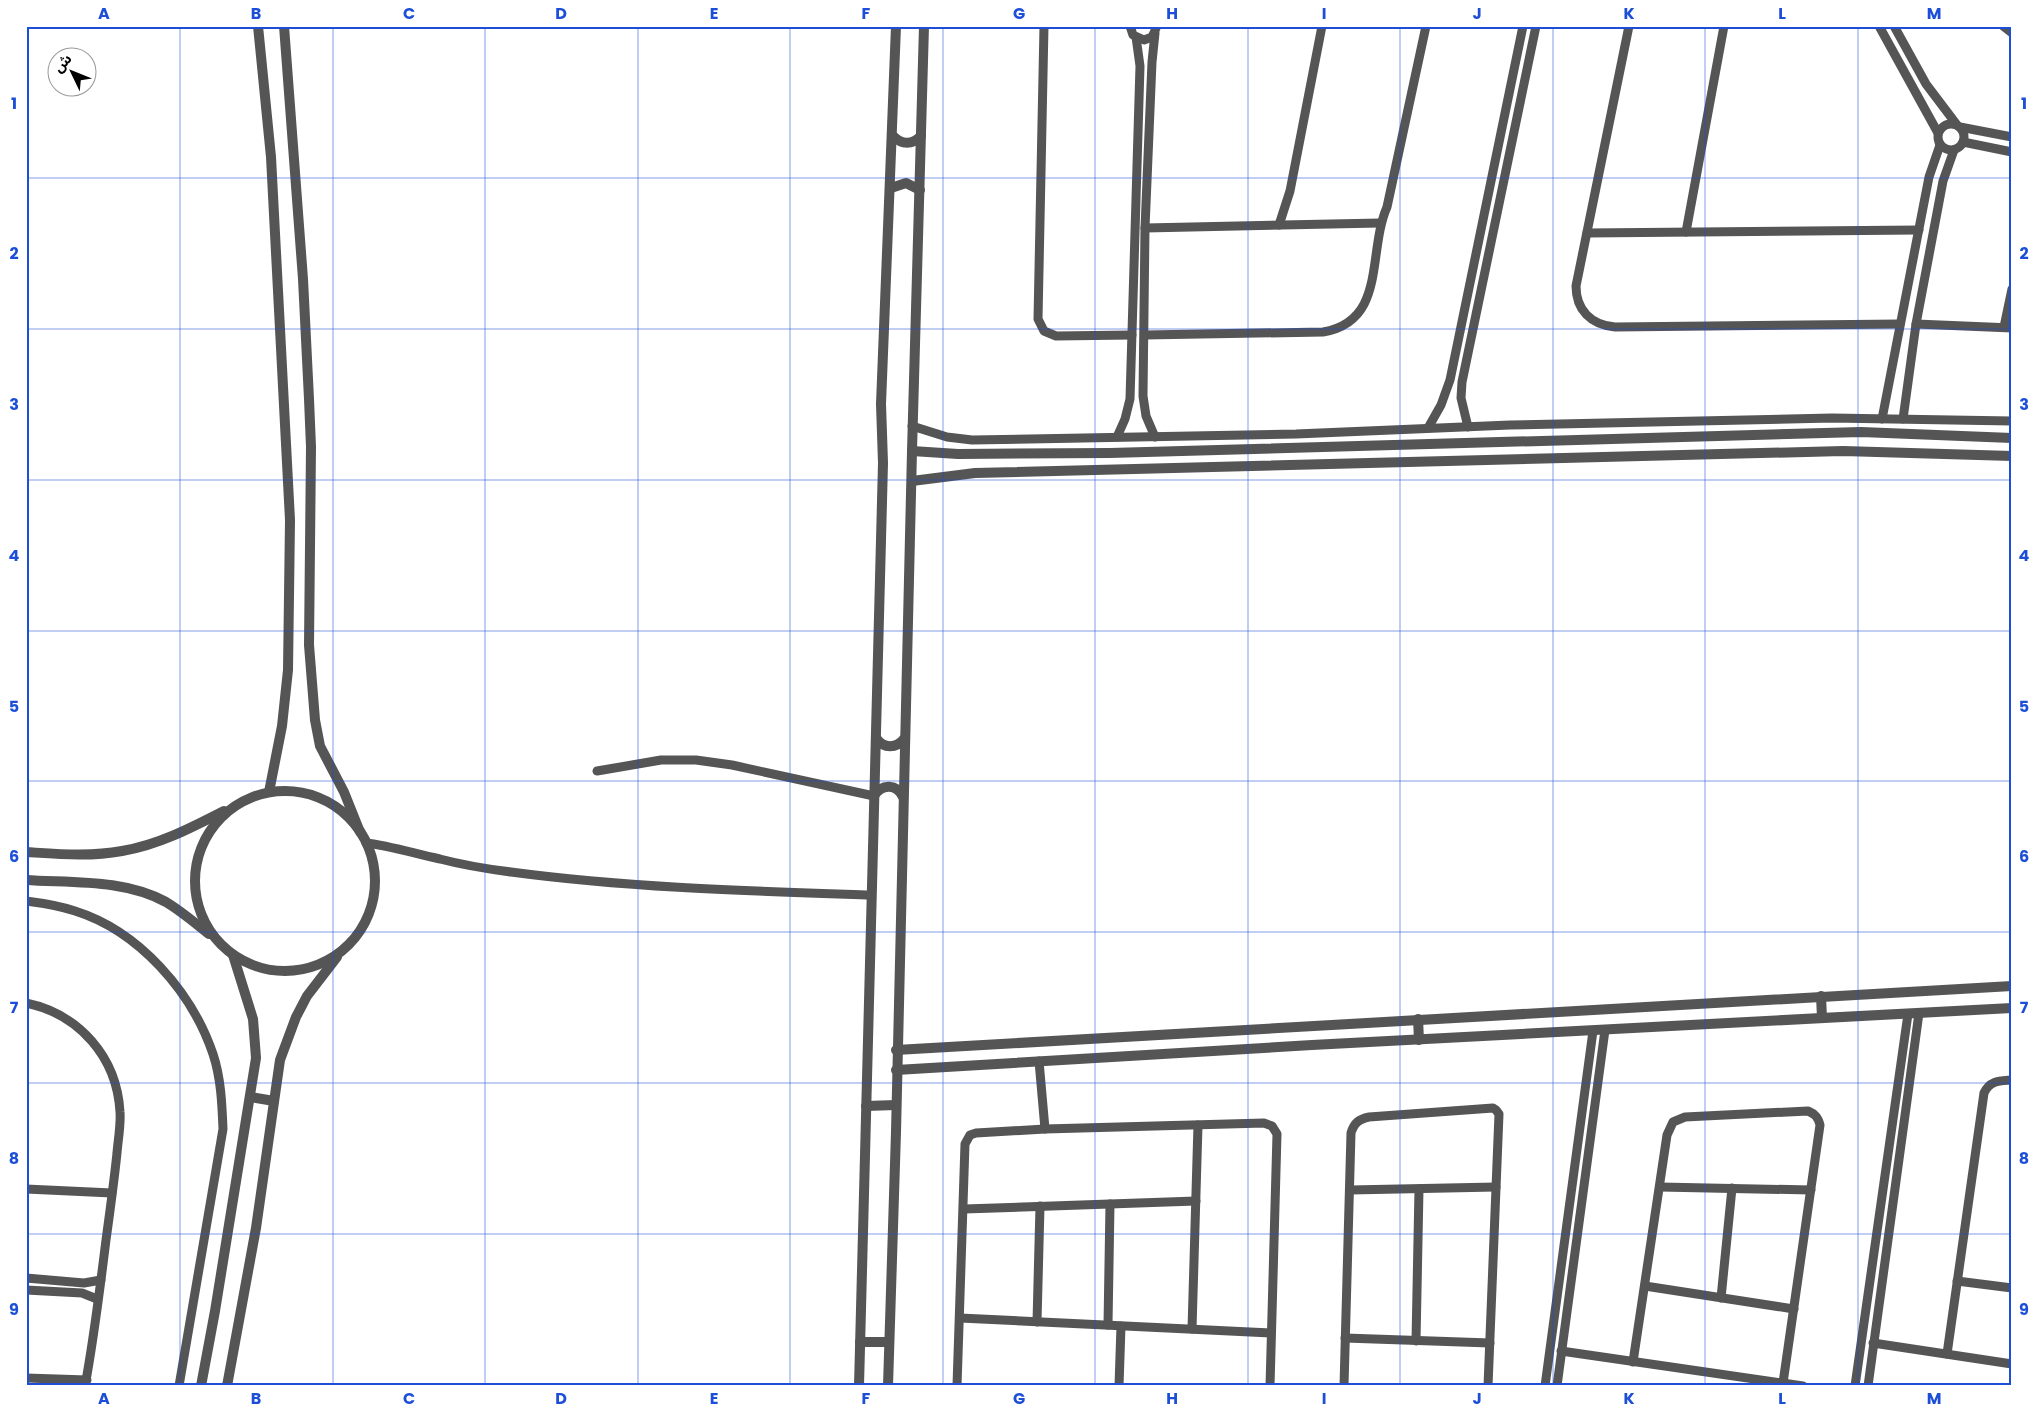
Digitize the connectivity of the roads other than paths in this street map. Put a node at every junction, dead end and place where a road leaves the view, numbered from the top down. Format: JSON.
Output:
{"nodes":[{"id":1,"x":258,"y":26,"type":"edge"},
{"id":2,"x":284,"y":26,"type":"edge"},
{"id":3,"x":896,"y":26,"type":"edge"},
{"id":4,"x":924,"y":26,"type":"edge"},
{"id":5,"x":1044,"y":26,"type":"edge"},
{"id":6,"x":1322,"y":26,"type":"edge"},
{"id":7,"x":1426,"y":26,"type":"edge"},
{"id":8,"x":1523,"y":26,"type":"edge"},
{"id":9,"x":1536,"y":26,"type":"edge"},
{"id":10,"x":1629,"y":26,"type":"edge"},
{"id":11,"x":1724,"y":26,"type":"edge"},
{"id":12,"x":1880,"y":26,"type":"edge"},
{"id":13,"x":1894,"y":26,"type":"edge"},
{"id":14,"x":2003,"y":26,"type":"edge"},
{"id":15,"x":1128,"y":27,"type":"edge"},
{"id":16,"x":1156,"y":30,"type":"edge"},
{"id":17,"x":2012,"y":33,"type":"edge"},
{"id":18,"x":1136,"y":37,"type":"junction"},
{"id":19,"x":1958,"y":126,"type":"junction"},
{"id":20,"x":1938,"y":133,"type":"junction"},
{"id":21,"x":893,"y":136,"type":"junction"},
{"id":22,"x":922,"y":136,"type":"junction"},
{"id":23,"x":2012,"y":137,"type":"edge"},
{"id":24,"x":1963,"y":142,"type":"junction"},
{"id":25,"x":1940,"y":145,"type":"junction"},
{"id":26,"x":1954,"y":150,"type":"junction"},
{"id":27,"x":2012,"y":152,"type":"edge"},
{"id":28,"x":891,"y":188,"type":"junction"},
{"id":29,"x":920,"y":190,"type":"junction"},
{"id":30,"x":1380,"y":223,"type":"junction"},
{"id":31,"x":1279,"y":225,"type":"junction"},
{"id":32,"x":1145,"y":228,"type":"junction"},
{"id":33,"x":1919,"y":230,"type":"junction"},
{"id":34,"x":1686,"y":232,"type":"junction"},
{"id":35,"x":1587,"y":233,"type":"junction"},
{"id":36,"x":2012,"y":289,"type":"edge"},
{"id":37,"x":1900,"y":324,"type":"junction"},
{"id":38,"x":1916,"y":324,"type":"junction"},
{"id":39,"x":2008,"y":328,"type":"edge"},
{"id":40,"x":1132,"y":335,"type":"junction"},
{"id":41,"x":1145,"y":335,"type":"junction"},
{"id":42,"x":1882,"y":418,"type":"junction"},
{"id":43,"x":1903,"y":419,"type":"junction"},
{"id":44,"x":2012,"y":420,"type":"edge"},
{"id":45,"x":912,"y":426,"type":"junction"},
{"id":46,"x":1468,"y":427,"type":"junction"},
{"id":47,"x":1428,"y":428,"type":"junction"},
{"id":48,"x":1117,"y":437,"type":"junction"},
{"id":49,"x":1155,"y":437,"type":"junction"},
{"id":50,"x":2012,"y":438,"type":"edge"},
{"id":51,"x":1413,"y":444,"type":"junction"},
{"id":52,"x":912,"y":451,"type":"junction"},
{"id":53,"x":2012,"y":456,"type":"edge"},
{"id":54,"x":1414,"y":463,"type":"junction"},
{"id":55,"x":912,"y":482,"type":"junction"},
{"id":56,"x":876,"y":738,"type":"junction"},
{"id":57,"x":905,"y":738,"type":"junction"},
{"id":58,"x":597,"y":771,"type":"dead end"},
{"id":59,"x":269,"y":792,"type":"junction"},
{"id":60,"x":874,"y":796,"type":"junction"},
{"id":61,"x":903,"y":797,"type":"junction"},
{"id":62,"x":236,"y":805,"type":"junction"},
{"id":63,"x":360,"y":832,"type":"junction"},
{"id":64,"x":366,"y":843,"type":"junction"},
{"id":65,"x":26,"y":852,"type":"edge"},
{"id":66,"x":26,"y":880,"type":"edge"},
{"id":67,"x":871,"y":895,"type":"junction"},
{"id":68,"x":26,"y":901,"type":"edge"},
{"id":69,"x":216,"y":939,"type":"junction"},
{"id":70,"x":342,"y":950,"type":"junction"},
{"id":71,"x":233,"y":955,"type":"junction"},
{"id":72,"x":2012,"y":986,"type":"edge"},
{"id":73,"x":1821,"y":996,"type":"junction"},
{"id":74,"x":26,"y":1003,"type":"edge"},
{"id":75,"x":2012,"y":1008,"type":"edge"},
{"id":76,"x":1919,"y":1013,"type":"junction"},
{"id":77,"x":1908,"y":1014,"type":"junction"},
{"id":78,"x":1822,"y":1018,"type":"junction"},
{"id":79,"x":1418,"y":1019,"type":"junction"},
{"id":80,"x":1605,"y":1030,"type":"junction"},
{"id":81,"x":1593,"y":1031,"type":"junction"},
{"id":82,"x":1419,"y":1040,"type":"junction"},
{"id":83,"x":896,"y":1050,"type":"junction"},
{"id":84,"x":1039,"y":1061,"type":"junction"},
{"id":85,"x":896,"y":1070,"type":"junction"},
{"id":86,"x":2012,"y":1080,"type":"edge"},
{"id":87,"x":250,"y":1097,"type":"junction"},
{"id":88,"x":274,"y":1101,"type":"junction"},
{"id":89,"x":896,"y":1105,"type":"junction"},
{"id":90,"x":866,"y":1106,"type":"junction"},
{"id":91,"x":1198,"y":1125,"type":"junction"},
{"id":92,"x":1045,"y":1129,"type":"junction"},
{"id":93,"x":1496,"y":1187,"type":"junction"},
{"id":94,"x":1660,"y":1187,"type":"junction"},
{"id":95,"x":1732,"y":1188,"type":"junction"},
{"id":96,"x":26,"y":1189,"type":"edge"},
{"id":97,"x":1419,"y":1189,"type":"junction"},
{"id":98,"x":1350,"y":1190,"type":"junction"},
{"id":99,"x":1810,"y":1190,"type":"junction"},
{"id":100,"x":112,"y":1193,"type":"junction"},
{"id":101,"x":1196,"y":1201,"type":"junction"},
{"id":102,"x":1110,"y":1204,"type":"junction"},
{"id":103,"x":1040,"y":1206,"type":"junction"},
{"id":104,"x":964,"y":1209,"type":"junction"},
{"id":105,"x":26,"y":1278,"type":"edge"},
{"id":106,"x":101,"y":1280,"type":"junction"},
{"id":107,"x":1957,"y":1280,"type":"junction"},
{"id":108,"x":1645,"y":1286,"type":"junction"},
{"id":109,"x":2012,"y":1288,"type":"edge"},
{"id":110,"x":26,"y":1290,"type":"edge"},
{"id":111,"x":1721,"y":1298,"type":"junction"},
{"id":112,"x":97,"y":1299,"type":"junction"},
{"id":113,"x":1794,"y":1309,"type":"junction"},
{"id":114,"x":960,"y":1318,"type":"junction"},
{"id":115,"x":1037,"y":1322,"type":"junction"},
{"id":116,"x":1108,"y":1325,"type":"junction"},
{"id":117,"x":1120,"y":1326,"type":"junction"},
{"id":118,"x":1192,"y":1329,"type":"junction"},
{"id":119,"x":1271,"y":1333,"type":"junction"},
{"id":120,"x":1345,"y":1338,"type":"junction"},
{"id":121,"x":1416,"y":1341,"type":"junction"},
{"id":122,"x":860,"y":1342,"type":"junction"},
{"id":123,"x":889,"y":1342,"type":"junction"},
{"id":124,"x":1490,"y":1343,"type":"junction"},
{"id":125,"x":1873,"y":1343,"type":"junction"},
{"id":126,"x":1561,"y":1351,"type":"junction"},
{"id":127,"x":1946,"y":1354,"type":"junction"},
{"id":128,"x":1633,"y":1362,"type":"junction"},
{"id":129,"x":2012,"y":1364,"type":"edge"},
{"id":130,"x":26,"y":1378,"type":"edge"},
{"id":131,"x":86,"y":1383,"type":"edge"},
{"id":132,"x":1783,"y":1383,"type":"junction"},
{"id":133,"x":179,"y":1386,"type":"edge"},
{"id":134,"x":200,"y":1386,"type":"edge"},
{"id":135,"x":227,"y":1386,"type":"edge"},
{"id":136,"x":859,"y":1386,"type":"edge"},
{"id":137,"x":888,"y":1386,"type":"edge"},
{"id":138,"x":958,"y":1386,"type":"edge"},
{"id":139,"x":1119,"y":1386,"type":"edge"},
{"id":140,"x":1270,"y":1386,"type":"edge"},
{"id":141,"x":1344,"y":1386,"type":"edge"},
{"id":142,"x":1488,"y":1386,"type":"edge"},
{"id":143,"x":1545,"y":1386,"type":"edge"},
{"id":144,"x":1556,"y":1386,"type":"edge"},
{"id":145,"x":1803,"y":1386,"type":"edge"},
{"id":146,"x":1855,"y":1386,"type":"edge"},
{"id":147,"x":1868,"y":1386,"type":"edge"}],
"edges":[{"from":1,"to":59,"type":"street"},
{"from":2,"to":63,"type":"street"},
{"from":3,"to":21,"type":"street"},
{"from":4,"to":22,"type":"street"},
{"from":5,"to":40,"type":"street"},
{"from":6,"to":31,"type":"street"},
{"from":7,"to":30,"type":"street"},
{"from":8,"to":47,"type":"street"},
{"from":9,"to":46,"type":"street"},
{"from":10,"to":35,"type":"street"},
{"from":11,"to":34,"type":"street"},
{"from":12,"to":20,"type":"street"},
{"from":13,"to":19,"type":"street"},
{"from":14,"to":17,"type":"street"},
{"from":15,"to":18,"type":"street"},
{"from":16,"to":18,"type":"street"},
{"from":16,"to":32,"type":"street"},
{"from":18,"to":40,"type":"street"},
{"from":19,"to":20,"type":"street"},
{"from":19,"to":23,"type":"street"},
{"from":19,"to":24,"type":"street"},
{"from":20,"to":25,"type":"street"},
{"from":21,"to":22,"type":"street"},
{"from":21,"to":28,"type":"street"},
{"from":22,"to":29,"type":"street"},
{"from":24,"to":26,"type":"street"},
{"from":24,"to":27,"type":"street"},
{"from":25,"to":26,"type":"street"},
{"from":25,"to":33,"type":"street"},
{"from":26,"to":38,"type":"street"},
{"from":28,"to":29,"type":"street"},
{"from":28,"to":56,"type":"street"},
{"from":29,"to":45,"type":"street"},
{"from":30,"to":31,"type":"street"},
{"from":30,"to":41,"type":"street"},
{"from":31,"to":32,"type":"street"},
{"from":32,"to":41,"type":"street"},
{"from":33,"to":34,"type":"street"},
{"from":33,"to":37,"type":"street"},
{"from":34,"to":35,"type":"street"},
{"from":35,"to":37,"type":"street"},
{"from":36,"to":39,"type":"street"},
{"from":37,"to":42,"type":"street"},
{"from":38,"to":39,"type":"street"},
{"from":38,"to":43,"type":"street"},
{"from":40,"to":48,"type":"street"},
{"from":41,"to":49,"type":"street"},
{"from":42,"to":43,"type":"street"},
{"from":42,"to":46,"type":"street"},
{"from":43,"to":44,"type":"street"},
{"from":45,"to":48,"type":"street"},
{"from":45,"to":52,"type":"street"},
{"from":46,"to":47,"type":"street"},
{"from":47,"to":49,"type":"street"},
{"from":48,"to":49,"type":"street"},
{"from":50,"to":51,"type":"street"},
{"from":51,"to":52,"type":"street"},
{"from":51,"to":54,"type":"street"},
{"from":52,"to":55,"type":"street"},
{"from":53,"to":54,"type":"street"},
{"from":54,"to":55,"type":"street"},
{"from":55,"to":57,"type":"street"},
{"from":56,"to":57,"type":"street"},
{"from":56,"to":60,"type":"street"},
{"from":57,"to":61,"type":"street"},
{"from":58,"to":60,"type":"street"},
{"from":59,"to":62,"type":"street"},
{"from":59,"to":63,"type":"street"},
{"from":60,"to":61,"type":"street"},
{"from":60,"to":67,"type":"street"},
{"from":61,"to":83,"type":"street"},
{"from":62,"to":65,"type":"street"},
{"from":62,"to":69,"type":"street"},
{"from":63,"to":64,"type":"street"},
{"from":64,"to":67,"type":"street"},
{"from":64,"to":70,"type":"street"},
{"from":66,"to":69,"type":"street"},
{"from":67,"to":90,"type":"street"},
{"from":68,"to":133,"type":"street"},
{"from":69,"to":71,"type":"street"},
{"from":70,"to":71,"type":"street"},
{"from":70,"to":88,"type":"street"},
{"from":71,"to":87,"type":"street"},
{"from":72,"to":73,"type":"street"},
{"from":73,"to":78,"type":"street"},
{"from":73,"to":79,"type":"street"},
{"from":74,"to":100,"type":"street"},
{"from":75,"to":76,"type":"street"},
{"from":76,"to":77,"type":"street"},
{"from":76,"to":125,"type":"street"},
{"from":77,"to":78,"type":"street"},
{"from":77,"to":146,"type":"street"},
{"from":78,"to":80,"type":"street"},
{"from":79,"to":82,"type":"street"},
{"from":79,"to":83,"type":"street"},
{"from":80,"to":81,"type":"street"},
{"from":80,"to":126,"type":"street"},
{"from":81,"to":82,"type":"street"},
{"from":81,"to":143,"type":"street"},
{"from":82,"to":84,"type":"street"},
{"from":83,"to":85,"type":"street"},
{"from":84,"to":85,"type":"street"},
{"from":84,"to":92,"type":"street"},
{"from":85,"to":89,"type":"street"},
{"from":86,"to":107,"type":"street"},
{"from":87,"to":88,"type":"street"},
{"from":87,"to":134,"type":"street"},
{"from":88,"to":135,"type":"street"},
{"from":89,"to":90,"type":"street"},
{"from":89,"to":123,"type":"street"},
{"from":90,"to":122,"type":"street"},
{"from":91,"to":92,"type":"street"},
{"from":91,"to":101,"type":"street"},
{"from":91,"to":119,"type":"street"},
{"from":92,"to":104,"type":"street"},
{"from":93,"to":97,"type":"street"},
{"from":93,"to":98,"type":"street"},
{"from":93,"to":124,"type":"street"},
{"from":94,"to":95,"type":"street"},
{"from":94,"to":99,"type":"street"},
{"from":94,"to":108,"type":"street"},
{"from":95,"to":99,"type":"street"},
{"from":95,"to":111,"type":"street"},
{"from":96,"to":100,"type":"street"},
{"from":97,"to":98,"type":"street"},
{"from":97,"to":121,"type":"street"},
{"from":98,"to":120,"type":"street"},
{"from":99,"to":113,"type":"street"},
{"from":100,"to":106,"type":"street"},
{"from":101,"to":102,"type":"street"},
{"from":101,"to":118,"type":"street"},
{"from":102,"to":103,"type":"street"},
{"from":102,"to":116,"type":"street"},
{"from":103,"to":104,"type":"street"},
{"from":103,"to":115,"type":"street"},
{"from":104,"to":114,"type":"street"},
{"from":105,"to":106,"type":"street"},
{"from":106,"to":112,"type":"street"},
{"from":107,"to":109,"type":"street"},
{"from":107,"to":127,"type":"street"},
{"from":108,"to":111,"type":"street"},
{"from":108,"to":128,"type":"street"},
{"from":110,"to":112,"type":"street"},
{"from":111,"to":113,"type":"street"},
{"from":112,"to":131,"type":"street"},
{"from":113,"to":132,"type":"street"},
{"from":114,"to":115,"type":"street"},
{"from":114,"to":138,"type":"street"},
{"from":115,"to":116,"type":"street"},
{"from":116,"to":117,"type":"street"},
{"from":117,"to":118,"type":"street"},
{"from":117,"to":139,"type":"street"},
{"from":118,"to":119,"type":"street"},
{"from":119,"to":140,"type":"street"},
{"from":120,"to":121,"type":"street"},
{"from":120,"to":141,"type":"street"},
{"from":121,"to":124,"type":"street"},
{"from":122,"to":123,"type":"street"},
{"from":122,"to":136,"type":"street"},
{"from":123,"to":137,"type":"street"},
{"from":124,"to":142,"type":"street"},
{"from":125,"to":127,"type":"street"},
{"from":125,"to":147,"type":"street"},
{"from":126,"to":128,"type":"street"},
{"from":126,"to":144,"type":"street"},
{"from":127,"to":129,"type":"street"},
{"from":128,"to":132,"type":"street"},
{"from":130,"to":131,"type":"street"},
{"from":132,"to":145,"type":"street"}]}
